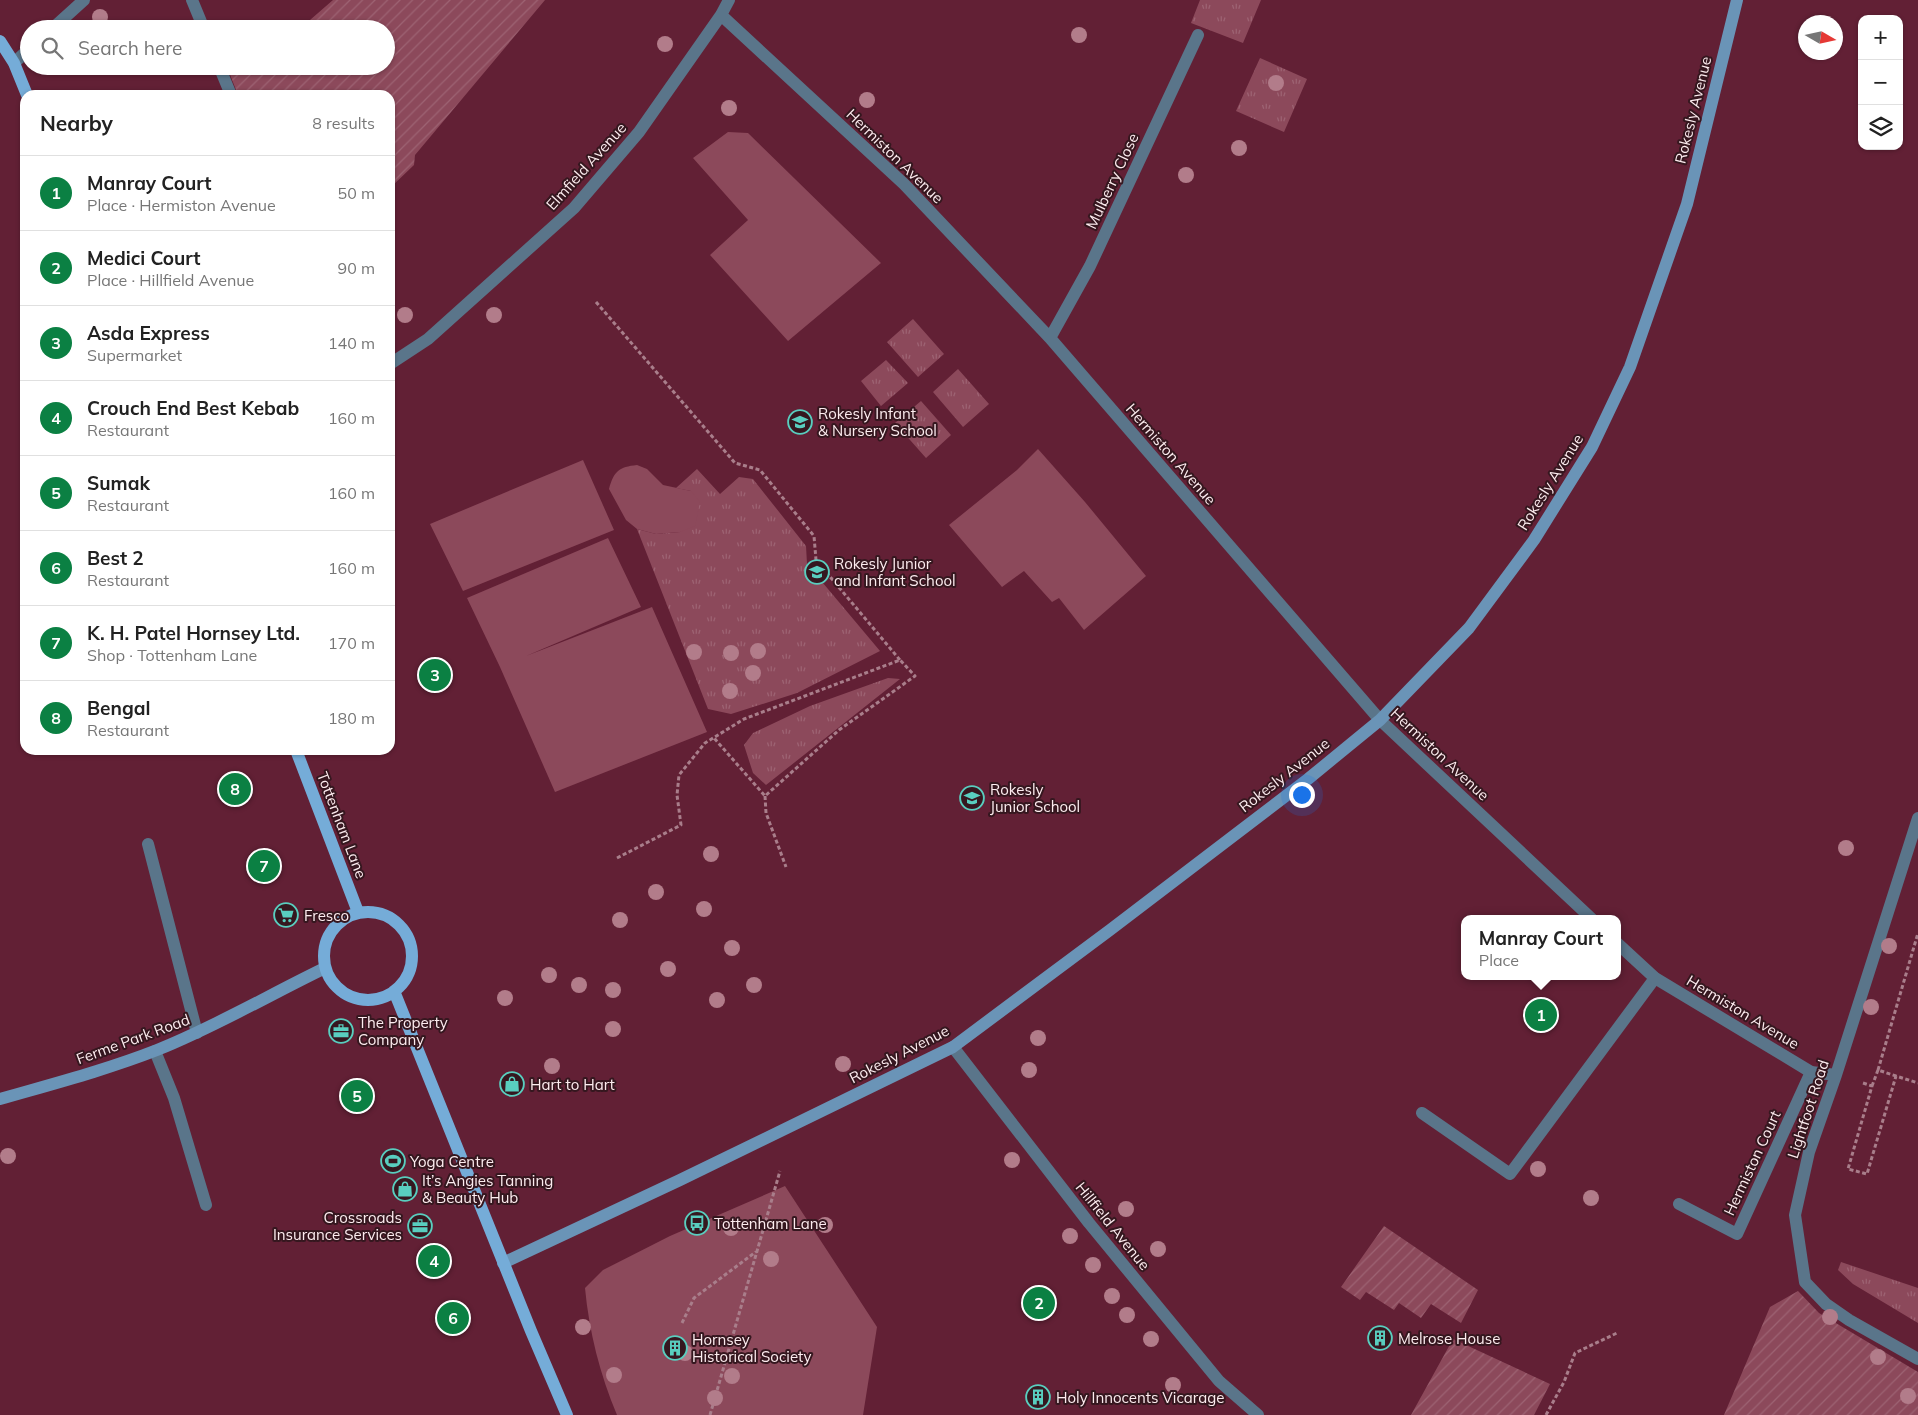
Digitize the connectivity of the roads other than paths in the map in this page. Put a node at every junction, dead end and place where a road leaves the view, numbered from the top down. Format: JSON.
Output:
{"nodes":[{"id":1,"x":84,"y":0,"type":"edge"},
{"id":2,"x":192,"y":0,"type":"edge"},
{"id":3,"x":729,"y":0,"type":"edge"},
{"id":4,"x":1737,"y":0,"type":"edge"},
{"id":5,"x":721,"y":15,"type":"junction"},
{"id":6,"x":62,"y":20,"type":"edge"},
{"id":7,"x":200,"y":20,"type":"edge"},
{"id":8,"x":1198,"y":35,"type":"dead end"},
{"id":9,"x":0,"y":41,"type":"edge"},
{"id":10,"x":20,"y":57,"type":"edge"},
{"id":11,"x":14,"y":63,"type":"junction"},
{"id":12,"x":222,"y":75,"type":"edge"},
{"id":13,"x":25,"y":90,"type":"edge"},
{"id":14,"x":228,"y":90,"type":"edge"},
{"id":15,"x":1050,"y":338,"type":"junction"},
{"id":16,"x":395,"y":361,"type":"edge"},
{"id":17,"x":1380,"y":720,"type":"junction"},
{"id":18,"x":298,"y":755,"type":"edge"},
{"id":19,"x":1918,"y":818,"type":"edge"},
{"id":20,"x":148,"y":844,"type":"dead end"},
{"id":21,"x":358,"y":912,"type":"junction"},
{"id":22,"x":1588,"y":915,"type":"edge"},
{"id":23,"x":1621,"y":947,"type":"edge"},
{"id":24,"x":324,"y":968,"type":"junction"},
{"id":25,"x":1655,"y":978,"type":"junction"},
{"id":26,"x":394,"y":992,"type":"junction"},
{"id":27,"x":197,"y":1033,"type":"junction"},
{"id":28,"x":953,"y":1047,"type":"junction"},
{"id":29,"x":155,"y":1051,"type":"junction"},
{"id":30,"x":1811,"y":1072,"type":"junction"},
{"id":31,"x":1836,"y":1075,"type":"junction"},
{"id":32,"x":0,"y":1099,"type":"edge"},
{"id":33,"x":1422,"y":1112,"type":"dead end"},
{"id":34,"x":1679,"y":1204,"type":"dead end"},
{"id":35,"x":206,"y":1205,"type":"dead end"},
{"id":36,"x":503,"y":1263,"type":"junction"},
{"id":37,"x":1918,"y":1359,"type":"edge"},
{"id":38,"x":566,"y":1415,"type":"edge"},
{"id":39,"x":1258,"y":1415,"type":"edge"}],
"edges":[{"from":1,"to":6,"type":"street"},
{"from":2,"to":7,"type":"street"},
{"from":3,"to":5,"type":"street","name":"Elmfield Avenue"},
{"from":4,"to":17,"type":"street","name":"Rokesly Avenue"},
{"from":5,"to":15,"type":"street","name":"Hermiston Avenue"},
{"from":5,"to":16,"type":"street","name":"Elmfield Avenue"},
{"from":8,"to":15,"type":"street","name":"Mulberry Close"},
{"from":9,"to":11,"type":"main road"},
{"from":10,"to":11,"type":"street"},
{"from":11,"to":13,"type":"main road"},
{"from":12,"to":14,"type":"street"},
{"from":15,"to":17,"type":"street","name":"Hermiston Avenue"},
{"from":17,"to":22,"type":"street","name":"Hermiston Avenue"},
{"from":17,"to":28,"type":"street","name":"Rokesly Avenue"},
{"from":18,"to":21,"type":"main road","name":"Tottenham Lane"},
{"from":19,"to":31,"type":"street","name":"Lightfoot Road"},
{"from":20,"to":27,"type":"street"},
{"from":21,"to":24,"type":"main road"},
{"from":21,"to":26,"type":"main road"},
{"from":23,"to":25,"type":"street","name":"Hermiston Avenue"},
{"from":24,"to":26,"type":"main road"},
{"from":24,"to":27,"type":"street","name":"Ferme Park Road"},
{"from":25,"to":30,"type":"street","name":"Hermiston Avenue"},
{"from":25,"to":33,"type":"street"},
{"from":26,"to":36,"type":"main road"},
{"from":27,"to":29,"type":"street","name":"Ferme Park Road"},
{"from":28,"to":36,"type":"street","name":"Rokesly Avenue"},
{"from":28,"to":39,"type":"street","name":"Hillfield Avenue"},
{"from":29,"to":32,"type":"street","name":"Ferme Park Road"},
{"from":29,"to":35,"type":"street"},
{"from":30,"to":31,"type":"street","name":"Hermiston Avenue"},
{"from":30,"to":34,"type":"street","name":"Hermiston Court"},
{"from":31,"to":37,"type":"street","name":"Lightfoot Road"},
{"from":36,"to":38,"type":"main road"}]}
